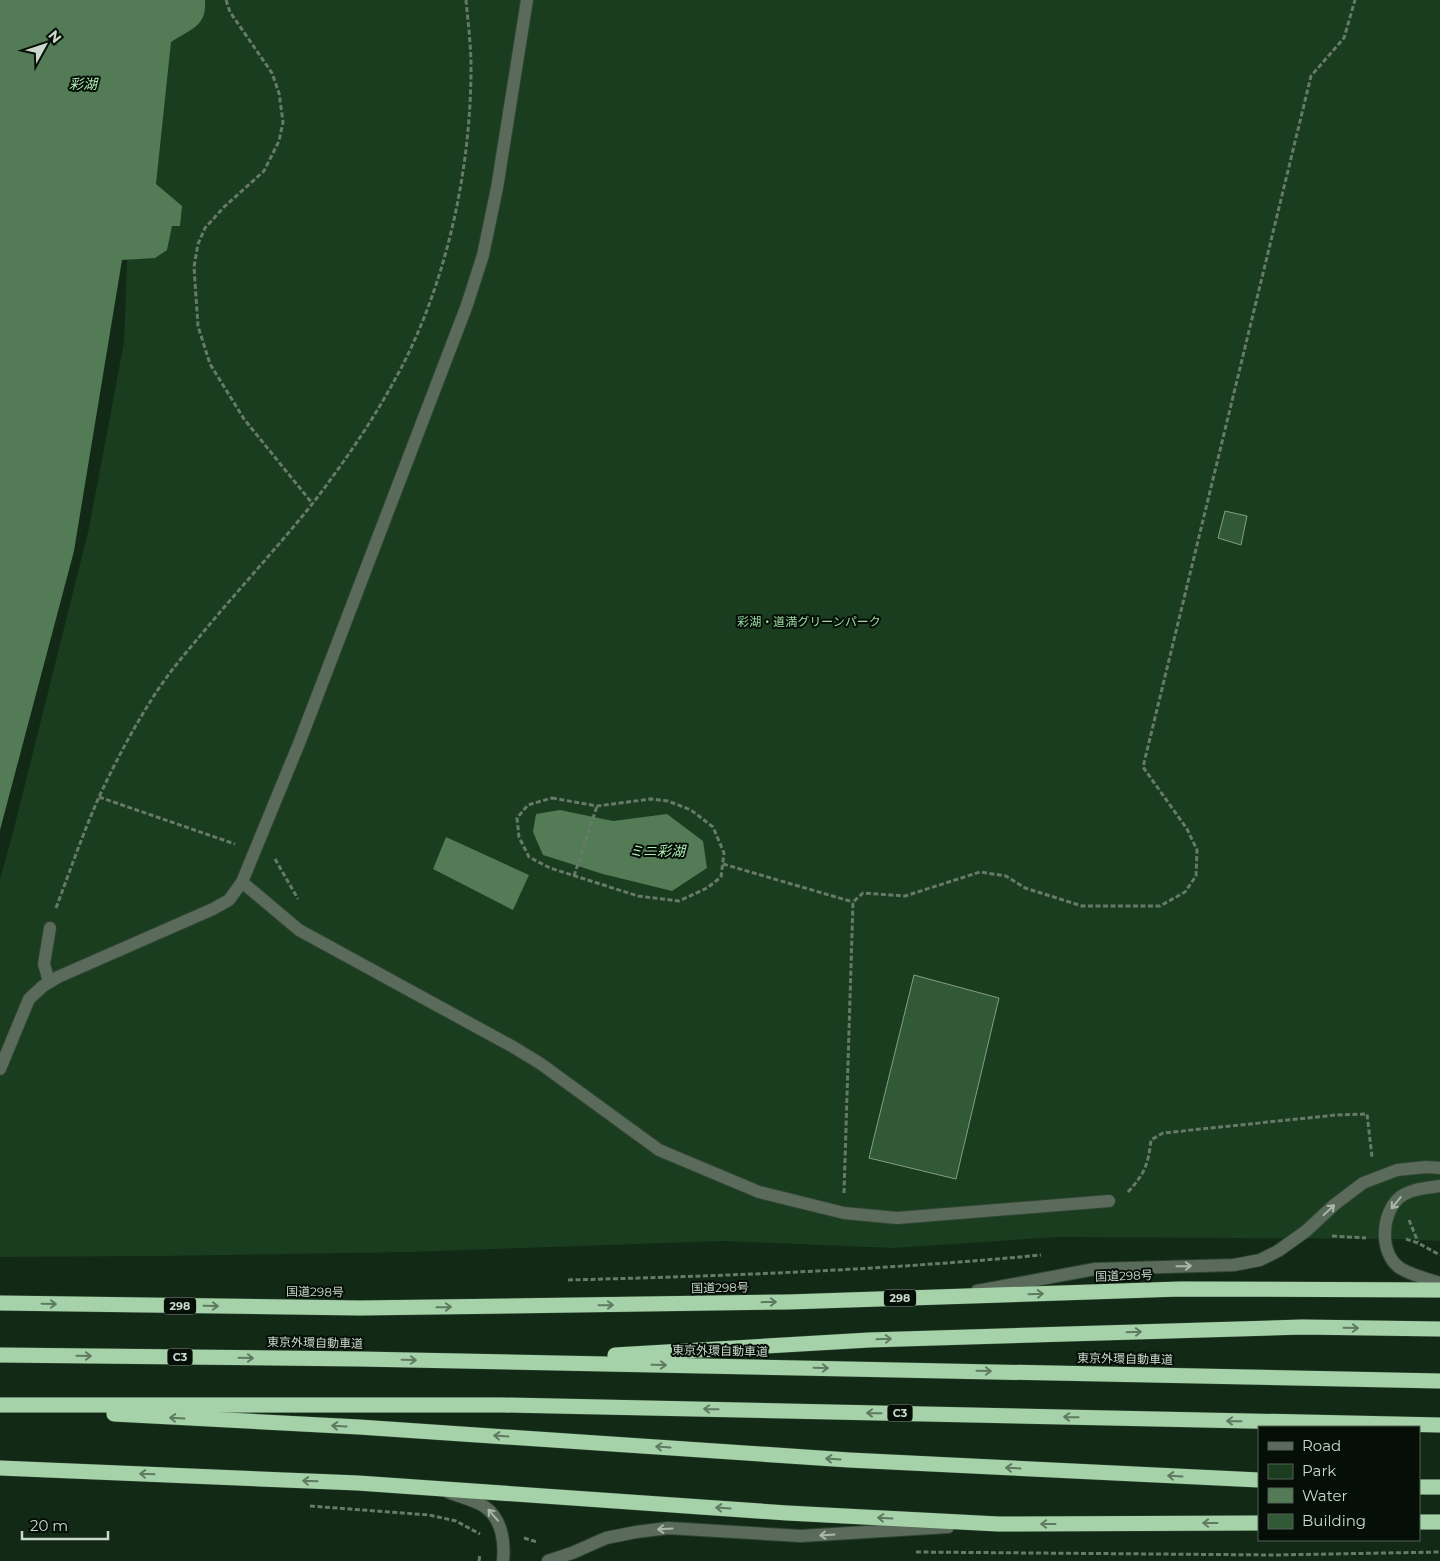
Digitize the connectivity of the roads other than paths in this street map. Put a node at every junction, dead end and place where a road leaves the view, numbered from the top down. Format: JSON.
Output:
{"nodes":[{"id":1,"x":527,"y":0,"type":"edge"},
{"id":2,"x":242,"y":882,"type":"junction"},
{"id":3,"x":50,"y":928,"type":"road end"},
{"id":4,"x":49,"y":982,"type":"junction"},
{"id":5,"x":0,"y":1069,"type":"edge"},
{"id":6,"x":1440,"y":1168,"type":"edge"},
{"id":7,"x":1440,"y":1186,"type":"edge"},
{"id":8,"x":1109,"y":1201,"type":"road end"},
{"id":9,"x":1440,"y":1283,"type":"edge"},
{"id":10,"x":1440,"y":1290,"type":"edge"},
{"id":11,"x":945,"y":1297,"type":"junction"},
{"id":12,"x":0,"y":1303,"type":"edge"},
{"id":13,"x":1440,"y":1329,"type":"edge"},
{"id":14,"x":0,"y":1355,"type":"edge"},
{"id":15,"x":504,"y":1362,"type":"junction"},
{"id":16,"x":1440,"y":1381,"type":"edge"},
{"id":17,"x":0,"y":1407,"type":"edge"},
{"id":18,"x":1440,"y":1425,"type":"edge"},
{"id":19,"x":0,"y":1468,"type":"edge"},
{"id":20,"x":1258,"y":1480,"type":"edge"},
{"id":21,"x":1420,"y":1486,"type":"edge"},
{"id":22,"x":1440,"y":1487,"type":"edge"},
{"id":23,"x":440,"y":1489,"type":"junction"},
{"id":24,"x":1420,"y":1522,"type":"edge"},
{"id":25,"x":1440,"y":1522,"type":"edge"},
{"id":26,"x":1258,"y":1523,"type":"edge"},
{"id":27,"x":998,"y":1524,"type":"junction"},
{"id":28,"x":571,"y":1557,"type":"edge"},
{"id":29,"x":503,"y":1561,"type":"edge"},
{"id":30,"x":548,"y":1561,"type":"edge"}],
"edges":[{"from":1,"to":2,"type":"lane"},
{"from":2,"to":4,"type":"lane"},
{"from":2,"to":8,"type":"lane"},
{"from":3,"to":4,"type":"lane"},
{"from":4,"to":5,"type":"lane"},
{"from":11,"to":6,"type":"lane","one_way":true},
{"from":7,"to":9,"type":"lane","one_way":true},
{"from":11,"to":10,"type":"highway","name":"国道298号","number":"298","one_way":true},
{"from":12,"to":11,"type":"highway","name":"国道298号","number":"298","one_way":true},
{"from":15,"to":13,"type":"highway","one_way":true},
{"from":14,"to":15,"type":"highway","name":"東京外環自動車道","number":"C3","one_way":true},
{"from":15,"to":16,"type":"highway","name":"東京外環自動車道","number":"C3","one_way":true},
{"from":18,"to":17,"type":"highway","number":"C3","one_way":true},
{"from":20,"to":17,"type":"highway","one_way":true},
{"from":23,"to":19,"type":"highway","one_way":true},
{"from":21,"to":22,"type":"highway"},
{"from":27,"to":23,"type":"highway","one_way":true},
{"from":29,"to":23,"type":"lane","one_way":true},
{"from":24,"to":25,"type":"highway"},
{"from":26,"to":27,"type":"highway","one_way":true},
{"from":27,"to":28,"type":"lane","one_way":true},
{"from":28,"to":30,"type":"lane"}]}
